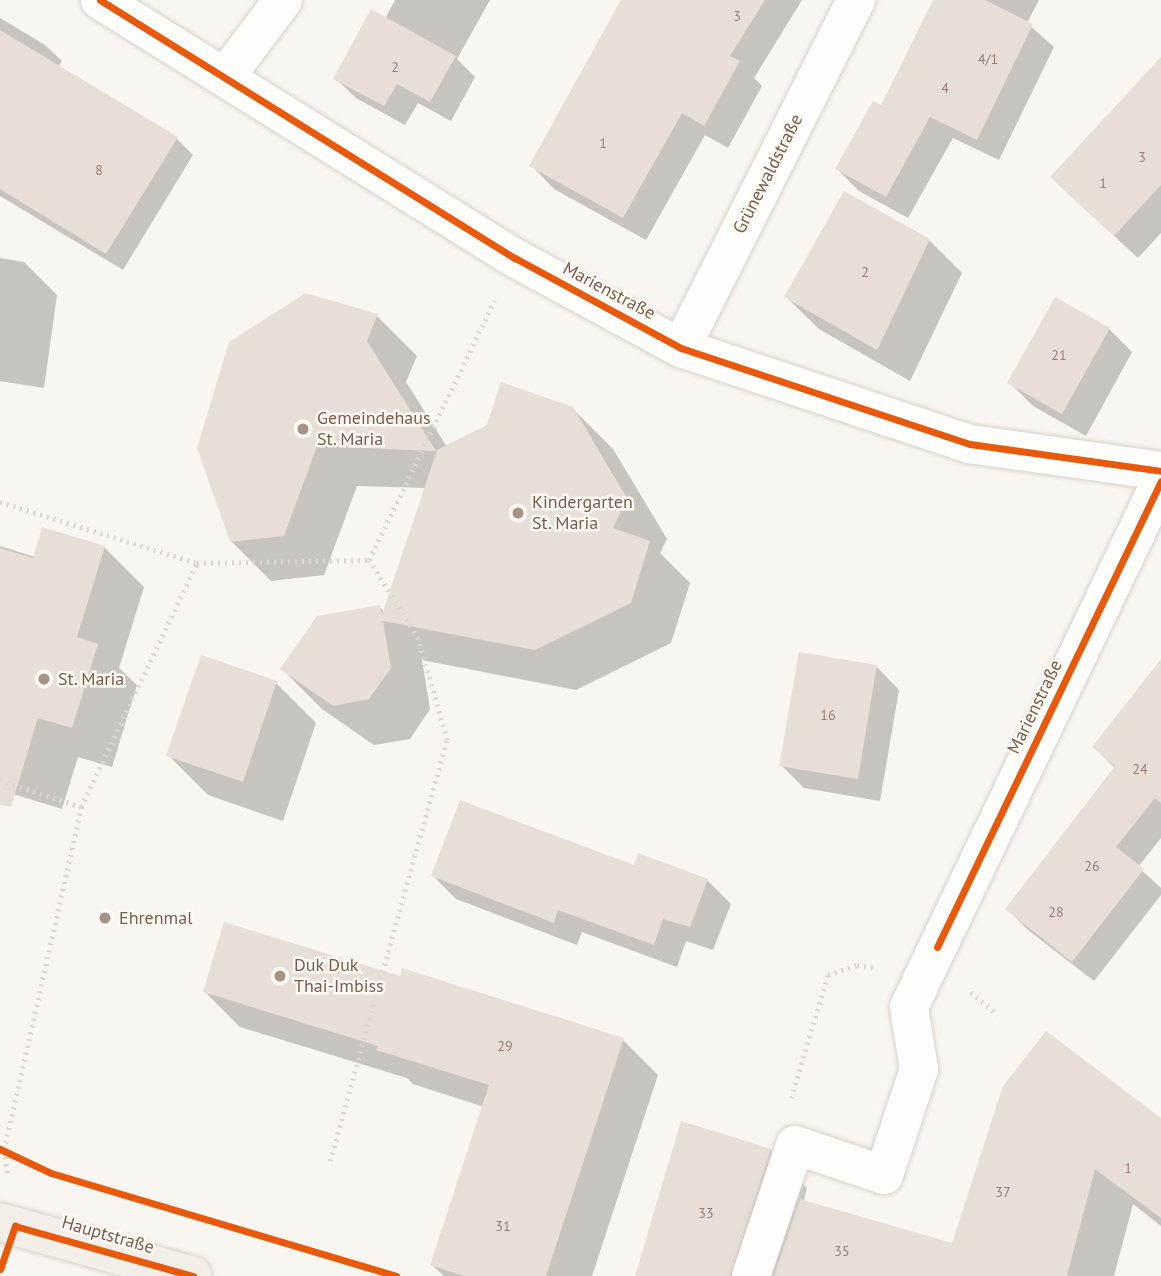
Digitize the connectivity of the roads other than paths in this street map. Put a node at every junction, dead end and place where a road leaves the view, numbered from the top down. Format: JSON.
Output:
{"nodes":[{"id":1,"x":100,"y":0,"type":"edge"},
{"id":2,"x":283,"y":0,"type":"edge"},
{"id":3,"x":856,"y":0,"type":"edge"},
{"id":4,"x":226,"y":76,"type":"junction"},
{"id":5,"x":681,"y":348,"type":"junction"},
{"id":6,"x":1161,"y":471,"type":"edge"},
{"id":7,"x":1161,"y":481,"type":"edge"},
{"id":8,"x":0,"y":1222,"type":"edge"},
{"id":9,"x":193,"y":1276,"type":"edge"},
{"id":10,"x":751,"y":1276,"type":"edge"}],
"edges":[{"from":1,"to":4,"type":"street","name":"Marienstraße"},
{"from":2,"to":4,"type":"street"},
{"from":3,"to":5,"type":"street","name":"Grünewaldstraße"},
{"from":4,"to":5,"type":"street","name":"Marienstraße"},
{"from":5,"to":6,"type":"street","name":"Marienstraße"},
{"from":7,"to":10,"type":"street","name":"Marienstraße"},
{"from":8,"to":9,"type":"main road","name":"Hauptstraße"}]}
